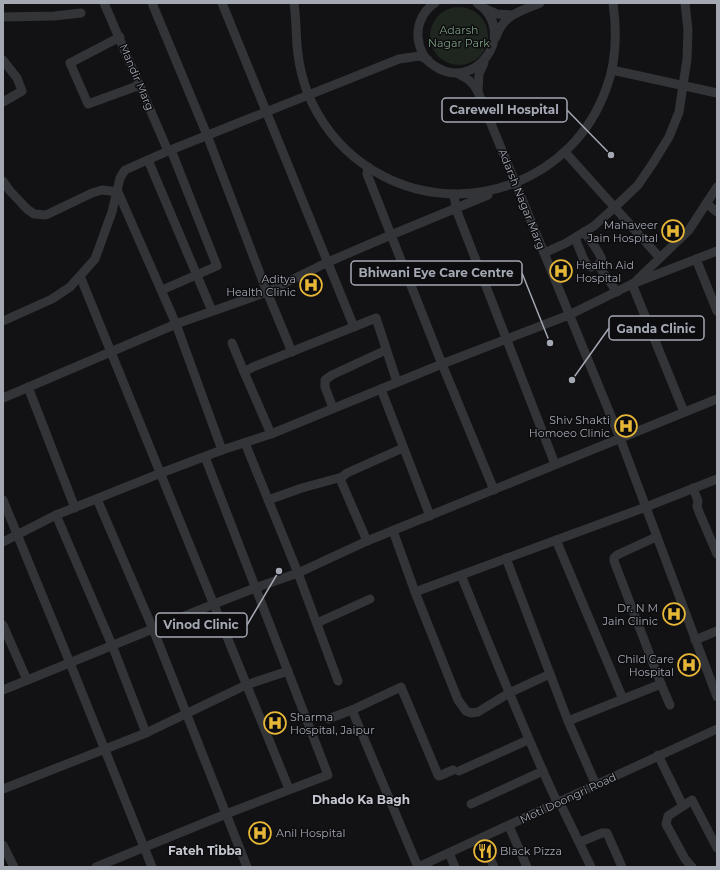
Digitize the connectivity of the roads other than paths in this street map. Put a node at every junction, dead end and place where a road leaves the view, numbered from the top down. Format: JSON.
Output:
{"nodes":[{"id":1,"x":152,"y":3,"type":"edge"},
{"id":2,"x":222,"y":3,"type":"edge"},
{"id":3,"x":294,"y":3,"type":"edge"},
{"id":4,"x":434,"y":3,"type":"edge"},
{"id":5,"x":540,"y":3,"type":"edge"},
{"id":6,"x":613,"y":3,"type":"edge"},
{"id":7,"x":685,"y":3,"type":"edge"},
{"id":8,"x":108,"y":4,"type":"edge"},
{"id":9,"x":480,"y":5,"type":"edge"},
{"id":10,"x":81,"y":14,"type":"dead end"},
{"id":11,"x":512,"y":15,"type":"junction"},
{"id":12,"x":3,"y":17,"type":"edge"},
{"id":13,"x":120,"y":37,"type":"junction"},
{"id":14,"x":418,"y":37,"type":"junction"},
{"id":15,"x":494,"y":42,"type":"junction"},
{"id":16,"x":399,"y":59,"type":"junction"},
{"id":17,"x":3,"y":60,"type":"edge"},
{"id":18,"x":428,"y":60,"type":"junction"},
{"id":19,"x":485,"y":60,"type":"junction"},
{"id":20,"x":612,"y":70,"type":"junction"},
{"id":21,"x":457,"y":73,"type":"junction"},
{"id":22,"x":140,"y":85,"type":"junction"},
{"id":23,"x":683,"y":86,"type":"junction"},
{"id":24,"x":478,"y":92,"type":"junction"},
{"id":25,"x":717,"y":93,"type":"edge"},
{"id":26,"x":309,"y":95,"type":"junction"},
{"id":27,"x":3,"y":102,"type":"edge"},
{"id":28,"x":267,"y":112,"type":"junction"},
{"id":29,"x":207,"y":135,"type":"junction"},
{"id":30,"x":170,"y":150,"type":"junction"},
{"id":31,"x":565,"y":152,"type":"junction"},
{"id":32,"x":148,"y":160,"type":"junction"},
{"id":33,"x":368,"y":167,"type":"junction"},
{"id":34,"x":3,"y":181,"type":"edge"},
{"id":35,"x":515,"y":183,"type":"junction"},
{"id":36,"x":717,"y":187,"type":"edge"},
{"id":37,"x":118,"y":192,"type":"junction"},
{"id":38,"x":454,"y":194,"type":"junction"},
{"id":39,"x":707,"y":204,"type":"junction"},
{"id":40,"x":615,"y":208,"type":"junction"},
{"id":41,"x":456,"y":209,"type":"junction"},
{"id":42,"x":717,"y":212,"type":"edge"},
{"id":43,"x":584,"y":232,"type":"junction"},
{"id":44,"x":391,"y":235,"type":"junction"},
{"id":45,"x":575,"y":238,"type":"junction"},
{"id":46,"x":717,"y":251,"type":"edge"},
{"id":47,"x":544,"y":253,"type":"junction"},
{"id":48,"x":660,"y":258,"type":"junction"},
{"id":49,"x":696,"y":259,"type":"junction"},
{"id":50,"x":328,"y":262,"type":"junction"},
{"id":51,"x":598,"y":265,"type":"junction"},
{"id":52,"x":80,"y":276,"type":"junction"},
{"id":53,"x":197,"y":276,"type":"junction"},
{"id":54,"x":632,"y":284,"type":"junction"},
{"id":55,"x":162,"y":290,"type":"junction"},
{"id":56,"x":267,"y":292,"type":"junction"},
{"id":57,"x":616,"y":292,"type":"junction"},
{"id":58,"x":212,"y":311,"type":"junction"},
{"id":59,"x":717,"y":311,"type":"edge"},
{"id":60,"x":569,"y":315,"type":"junction"},
{"id":61,"x":3,"y":321,"type":"edge"},
{"id":62,"x":176,"y":324,"type":"junction"},
{"id":63,"x":354,"y":327,"type":"junction"},
{"id":64,"x":506,"y":339,"type":"junction"},
{"id":65,"x":232,"y":343,"type":"dead end"},
{"id":66,"x":386,"y":350,"type":"junction"},
{"id":67,"x":111,"y":352,"type":"junction"},
{"id":68,"x":292,"y":352,"type":"junction"},
{"id":69,"x":442,"y":364,"type":"junction"},
{"id":70,"x":244,"y":372,"type":"junction"},
{"id":71,"x":397,"y":382,"type":"junction"},
{"id":72,"x":28,"y":387,"type":"junction"},
{"id":73,"x":381,"y":389,"type":"junction"},
{"id":74,"x":3,"y":398,"type":"edge"},
{"id":75,"x":717,"y":399,"type":"edge"},
{"id":76,"x":333,"y":408,"type":"junction"},
{"id":77,"x":684,"y":412,"type":"junction"},
{"id":78,"x":271,"y":434,"type":"junction"},
{"id":79,"x":620,"y":438,"type":"junction"},
{"id":80,"x":245,"y":443,"type":"junction"},
{"id":81,"x":404,"y":448,"type":"junction"},
{"id":82,"x":222,"y":450,"type":"junction"},
{"id":83,"x":205,"y":457,"type":"junction"},
{"id":84,"x":556,"y":464,"type":"junction"},
{"id":85,"x":161,"y":473,"type":"junction"},
{"id":86,"x":342,"y":477,"type":"junction"},
{"id":87,"x":717,"y":478,"type":"edge"},
{"id":88,"x":693,"y":488,"type":"junction"},
{"id":89,"x":494,"y":490,"type":"junction"},
{"id":90,"x":97,"y":499,"type":"junction"},
{"id":91,"x":3,"y":500,"type":"edge"},
{"id":92,"x":268,"y":500,"type":"junction"},
{"id":93,"x":646,"y":507,"type":"junction"},
{"id":94,"x":75,"y":508,"type":"junction"},
{"id":95,"x":56,"y":516,"type":"junction"},
{"id":96,"x":430,"y":516,"type":"junction"},
{"id":97,"x":393,"y":531,"type":"junction"},
{"id":98,"x":17,"y":535,"type":"junction"},
{"id":99,"x":656,"y":536,"type":"junction"},
{"id":100,"x":556,"y":540,"type":"junction"},
{"id":101,"x":367,"y":541,"type":"junction"},
{"id":102,"x":3,"y":542,"type":"edge"},
{"id":103,"x":717,"y":554,"type":"edge"},
{"id":104,"x":506,"y":558,"type":"junction"},
{"id":105,"x":298,"y":573,"type":"junction"},
{"id":106,"x":461,"y":575,"type":"junction"},
{"id":107,"x":255,"y":588,"type":"junction"},
{"id":108,"x":415,"y":592,"type":"junction"},
{"id":109,"x":370,"y":599,"type":"dead end"},
{"id":110,"x":214,"y":604,"type":"junction"},
{"id":111,"x":317,"y":623,"type":"junction"},
{"id":112,"x":3,"y":625,"type":"edge"},
{"id":113,"x":153,"y":629,"type":"junction"},
{"id":114,"x":717,"y":631,"type":"edge"},
{"id":115,"x":695,"y":640,"type":"junction"},
{"id":116,"x":112,"y":645,"type":"junction"},
{"id":117,"x":70,"y":663,"type":"junction"},
{"id":118,"x":288,"y":671,"type":"junction"},
{"id":119,"x":550,"y":674,"type":"junction"},
{"id":120,"x":27,"y":680,"type":"junction"},
{"id":121,"x":338,"y":681,"type":"dead end"},
{"id":122,"x":661,"y":684,"type":"junction"},
{"id":123,"x":246,"y":685,"type":"junction"},
{"id":124,"x":3,"y":690,"type":"edge"},
{"id":125,"x":508,"y":693,"type":"junction"},
{"id":126,"x":717,"y":696,"type":"edge"},
{"id":127,"x":623,"y":699,"type":"junction"},
{"id":128,"x":670,"y":705,"type":"dead end"},
{"id":129,"x":352,"y":710,"type":"junction"},
{"id":130,"x":187,"y":713,"type":"junction"},
{"id":131,"x":328,"y":719,"type":"dead end"},
{"id":132,"x":568,"y":721,"type":"junction"},
{"id":133,"x":717,"y":728,"type":"edge"},
{"id":134,"x":146,"y":733,"type":"junction"},
{"id":135,"x":528,"y":740,"type":"junction"},
{"id":136,"x":105,"y":750,"type":"junction"},
{"id":137,"x":658,"y":755,"type":"junction"},
{"id":138,"x":543,"y":770,"type":"junction"},
{"id":139,"x":596,"y":784,"type":"junction"},
{"id":140,"x":3,"y":789,"type":"edge"},
{"id":141,"x":289,"y":789,"type":"junction"},
{"id":142,"x":558,"y":801,"type":"junction"},
{"id":143,"x":471,"y":804,"type":"dead end"},
{"id":144,"x":683,"y":806,"type":"junction"},
{"id":145,"x":226,"y":814,"type":"junction"},
{"id":146,"x":509,"y":826,"type":"junction"},
{"id":147,"x":481,"y":838,"type":"junction"},
{"id":148,"x":580,"y":842,"type":"junction"},
{"id":149,"x":3,"y":845,"type":"edge"},
{"id":150,"x":144,"y":848,"type":"junction"},
{"id":151,"x":717,"y":848,"type":"edge"},
{"id":152,"x":449,"y":853,"type":"junction"},
{"id":153,"x":14,"y":867,"type":"edge"},
{"id":154,"x":96,"y":867,"type":"edge"},
{"id":155,"x":152,"y":867,"type":"edge"},
{"id":156,"x":247,"y":867,"type":"edge"},
{"id":157,"x":418,"y":867,"type":"edge"},
{"id":158,"x":455,"y":867,"type":"edge"},
{"id":159,"x":494,"y":867,"type":"edge"},
{"id":160,"x":527,"y":867,"type":"edge"},
{"id":161,"x":591,"y":867,"type":"edge"},
{"id":162,"x":622,"y":867,"type":"edge"},
{"id":163,"x":692,"y":867,"type":"edge"}],
"edges":[{"from":1,"to":29,"type":"street"},
{"from":2,"to":28,"type":"street"},
{"from":3,"to":26,"type":"street"},
{"from":4,"to":14,"type":"street"},
{"from":5,"to":11,"type":"street"},
{"from":6,"to":20,"type":"street"},
{"from":7,"to":23,"type":"street"},
{"from":8,"to":13,"type":"street","name":"Mandir Marg"},
{"from":9,"to":11,"type":"street"},
{"from":9,"to":15,"type":"street"},
{"from":10,"to":12,"type":"street"},
{"from":11,"to":15,"type":"street"},
{"from":13,"to":22,"type":"street","name":"Mandir Marg"},
{"from":13,"to":22,"type":"street"},
{"from":14,"to":16,"type":"street"},
{"from":14,"to":18,"type":"street"},
{"from":15,"to":19,"type":"street"},
{"from":16,"to":18,"type":"street"},
{"from":16,"to":26,"type":"street"},
{"from":17,"to":27,"type":"street"},
{"from":18,"to":21,"type":"street"},
{"from":19,"to":21,"type":"street"},
{"from":19,"to":24,"type":"street"},
{"from":20,"to":23,"type":"street"},
{"from":20,"to":31,"type":"street"},
{"from":21,"to":24,"type":"street"},
{"from":22,"to":30,"type":"street","name":"Mandir Marg"},
{"from":23,"to":25,"type":"street"},
{"from":23,"to":40,"type":"street"},
{"from":24,"to":35,"type":"street","name":"Adarsh Nagar Marg"},
{"from":26,"to":28,"type":"street"},
{"from":26,"to":33,"type":"street"},
{"from":28,"to":29,"type":"street"},
{"from":28,"to":50,"type":"street"},
{"from":29,"to":30,"type":"street"},
{"from":29,"to":56,"type":"street"},
{"from":30,"to":32,"type":"street"},
{"from":30,"to":53,"type":"street","name":"Mandir Marg"},
{"from":31,"to":35,"type":"street"},
{"from":31,"to":40,"type":"street"},
{"from":32,"to":37,"type":"street"},
{"from":32,"to":53,"type":"street"},
{"from":33,"to":38,"type":"street"},
{"from":33,"to":44,"type":"street"},
{"from":34,"to":37,"type":"street"},
{"from":35,"to":38,"type":"street"},
{"from":35,"to":41,"type":"street"},
{"from":35,"to":47,"type":"street","name":"Adarsh Nagar Marg"},
{"from":36,"to":39,"type":"street"},
{"from":37,"to":52,"type":"street"},
{"from":37,"to":55,"type":"street"},
{"from":38,"to":41,"type":"street"},
{"from":39,"to":42,"type":"street"},
{"from":39,"to":48,"type":"street"},
{"from":40,"to":43,"type":"street"},
{"from":40,"to":48,"type":"street"},
{"from":41,"to":44,"type":"street"},
{"from":41,"to":64,"type":"street"},
{"from":43,"to":45,"type":"street"},
{"from":43,"to":51,"type":"street"},
{"from":44,"to":50,"type":"street"},
{"from":44,"to":69,"type":"street"},
{"from":45,"to":47,"type":"street"},
{"from":45,"to":51,"type":"street"},
{"from":46,"to":49,"type":"street"},
{"from":47,"to":60,"type":"street","name":"Adarsh Nagar Marg"},
{"from":48,"to":54,"type":"street"},
{"from":49,"to":54,"type":"street"},
{"from":49,"to":59,"type":"street"},
{"from":50,"to":56,"type":"street"},
{"from":50,"to":63,"type":"street"},
{"from":51,"to":57,"type":"street"},
{"from":52,"to":61,"type":"street"},
{"from":52,"to":67,"type":"street"},
{"from":53,"to":55,"type":"street"},
{"from":53,"to":58,"type":"street"},
{"from":54,"to":57,"type":"street"},
{"from":54,"to":77,"type":"street"},
{"from":55,"to":62,"type":"street"},
{"from":56,"to":58,"type":"street"},
{"from":56,"to":68,"type":"street"},
{"from":57,"to":60,"type":"street"},
{"from":58,"to":62,"type":"street"},
{"from":60,"to":64,"type":"street"},
{"from":60,"to":79,"type":"street","name":"Adarsh Nagar Marg"},
{"from":62,"to":67,"type":"street"},
{"from":62,"to":82,"type":"street"},
{"from":63,"to":66,"type":"street"},
{"from":63,"to":68,"type":"street"},
{"from":64,"to":69,"type":"street"},
{"from":64,"to":84,"type":"street"},
{"from":65,"to":70,"type":"street"},
{"from":66,"to":71,"type":"street"},
{"from":66,"to":76,"type":"street"},
{"from":67,"to":72,"type":"street"},
{"from":67,"to":85,"type":"street"},
{"from":68,"to":70,"type":"street"},
{"from":69,"to":71,"type":"street"},
{"from":69,"to":89,"type":"street"},
{"from":70,"to":78,"type":"street"},
{"from":71,"to":73,"type":"street"},
{"from":72,"to":74,"type":"street"},
{"from":72,"to":94,"type":"street"},
{"from":73,"to":76,"type":"street"},
{"from":73,"to":81,"type":"street"},
{"from":75,"to":77,"type":"street"},
{"from":76,"to":78,"type":"street"},
{"from":77,"to":79,"type":"street"},
{"from":78,"to":80,"type":"street"},
{"from":79,"to":84,"type":"street"},
{"from":79,"to":93,"type":"street","name":"Adarsh Nagar Marg"},
{"from":80,"to":82,"type":"street"},
{"from":80,"to":92,"type":"street"},
{"from":81,"to":86,"type":"street"},
{"from":81,"to":96,"type":"street"},
{"from":82,"to":83,"type":"street"},
{"from":83,"to":85,"type":"street"},
{"from":83,"to":107,"type":"street"},
{"from":84,"to":89,"type":"street"},
{"from":85,"to":90,"type":"street"},
{"from":85,"to":110,"type":"street"},
{"from":86,"to":92,"type":"street"},
{"from":86,"to":101,"type":"street"},
{"from":87,"to":88,"type":"street"},
{"from":88,"to":93,"type":"street"},
{"from":88,"to":103,"type":"street"},
{"from":89,"to":96,"type":"street"},
{"from":90,"to":94,"type":"street"},
{"from":90,"to":113,"type":"street"},
{"from":91,"to":98,"type":"street"},
{"from":92,"to":105,"type":"street"},
{"from":93,"to":99,"type":"street","name":"Adarsh Nagar Marg"},
{"from":93,"to":100,"type":"street"},
{"from":94,"to":95,"type":"street"},
{"from":95,"to":98,"type":"street"},
{"from":95,"to":116,"type":"street"},
{"from":96,"to":97,"type":"street"},
{"from":97,"to":101,"type":"street"},
{"from":97,"to":108,"type":"street"},
{"from":98,"to":102,"type":"street"},
{"from":98,"to":117,"type":"street"},
{"from":99,"to":115,"type":"street","name":"Adarsh Nagar Marg"},
{"from":99,"to":122,"type":"street"},
{"from":100,"to":104,"type":"street"},
{"from":100,"to":127,"type":"street"},
{"from":101,"to":105,"type":"street"},
{"from":104,"to":106,"type":"street"},
{"from":104,"to":119,"type":"street"},
{"from":105,"to":107,"type":"street"},
{"from":105,"to":111,"type":"street"},
{"from":106,"to":108,"type":"street"},
{"from":106,"to":125,"type":"street"},
{"from":107,"to":110,"type":"street"},
{"from":107,"to":118,"type":"street"},
{"from":108,"to":125,"type":"street"},
{"from":109,"to":111,"type":"street"},
{"from":110,"to":113,"type":"street"},
{"from":110,"to":123,"type":"street"},
{"from":111,"to":121,"type":"street"},
{"from":112,"to":120,"type":"street"},
{"from":113,"to":116,"type":"street"},
{"from":113,"to":130,"type":"street"},
{"from":114,"to":115,"type":"street"},
{"from":115,"to":126,"type":"street","name":"Adarsh Nagar Marg"},
{"from":116,"to":117,"type":"street"},
{"from":116,"to":134,"type":"street"},
{"from":117,"to":120,"type":"street"},
{"from":117,"to":136,"type":"street"},
{"from":118,"to":123,"type":"street"},
{"from":118,"to":141,"type":"street"},
{"from":119,"to":125,"type":"street"},
{"from":119,"to":132,"type":"street"},
{"from":120,"to":124,"type":"street"},
{"from":122,"to":127,"type":"street"},
{"from":122,"to":128,"type":"street"},
{"from":123,"to":130,"type":"street"},
{"from":123,"to":141,"type":"street"},
{"from":125,"to":135,"type":"street"},
{"from":127,"to":132,"type":"street"},
{"from":129,"to":131,"type":"street"},
{"from":129,"to":135,"type":"street"},
{"from":129,"to":157,"type":"street"},
{"from":130,"to":134,"type":"street"},
{"from":130,"to":145,"type":"street"},
{"from":132,"to":139,"type":"street"},
{"from":133,"to":137,"type":"street","name":"Moti Doongri Road"},
{"from":134,"to":136,"type":"street"},
{"from":135,"to":138,"type":"street"},
{"from":136,"to":140,"type":"street"},
{"from":136,"to":150,"type":"street"},
{"from":137,"to":139,"type":"street","name":"Moti Doongri Road"},
{"from":137,"to":144,"type":"street"},
{"from":138,"to":142,"type":"street"},
{"from":138,"to":143,"type":"street"},
{"from":139,"to":142,"type":"street","name":"Moti Doongri Road"},
{"from":141,"to":145,"type":"street"},
{"from":142,"to":146,"type":"street","name":"Moti Doongri Road"},
{"from":142,"to":148,"type":"street"},
{"from":144,"to":151,"type":"street"},
{"from":144,"to":163,"type":"street"},
{"from":145,"to":150,"type":"street"},
{"from":145,"to":156,"type":"street"},
{"from":146,"to":147,"type":"street","name":"Moti Doongri Road"},
{"from":146,"to":160,"type":"street"},
{"from":147,"to":152,"type":"street","name":"Moti Doongri Road"},
{"from":147,"to":159,"type":"street"},
{"from":148,"to":161,"type":"street"},
{"from":148,"to":162,"type":"street"},
{"from":149,"to":153,"type":"street"},
{"from":150,"to":154,"type":"street"},
{"from":150,"to":155,"type":"street"},
{"from":152,"to":157,"type":"street","name":"Moti Doongri Road"},
{"from":152,"to":158,"type":"street"}]}
